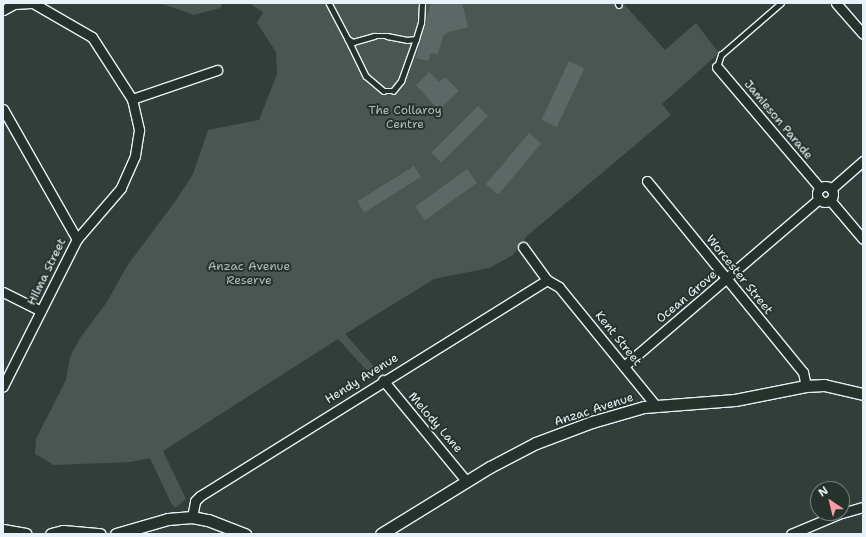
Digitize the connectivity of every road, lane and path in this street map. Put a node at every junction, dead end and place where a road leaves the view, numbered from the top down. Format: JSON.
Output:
{"nodes":[{"id":1,"x":32,"y":3,"type":"edge"},
{"id":2,"x":329,"y":3,"type":"edge"},
{"id":3,"x":422,"y":3,"type":"edge"},
{"id":4,"x":781,"y":3,"type":"edge"},
{"id":5,"x":836,"y":3,"type":"edge"},
{"id":6,"x":3,"y":10,"type":"edge"},
{"id":7,"x":863,"y":34,"type":"edge"},
{"id":8,"x":348,"y":39,"type":"junction"},
{"id":9,"x":416,"y":39,"type":"junction"},
{"id":10,"x":717,"y":67,"type":"joint"},
{"id":11,"x":217,"y":70,"type":"dead end"},
{"id":12,"x":132,"y":100,"type":"junction"},
{"id":13,"x":3,"y":109,"type":"edge"},
{"id":14,"x":863,"y":161,"type":"edge"},
{"id":15,"x":647,"y":181,"type":"dead end"},
{"id":16,"x":820,"y":188,"type":"junction"},
{"id":17,"x":831,"y":189,"type":"junction"},
{"id":18,"x":819,"y":199,"type":"junction"},
{"id":19,"x":830,"y":200,"type":"junction"},
{"id":20,"x":77,"y":239,"type":"junction"},
{"id":21,"x":863,"y":239,"type":"edge"},
{"id":22,"x":523,"y":247,"type":"dead end"},
{"id":23,"x":727,"y":279,"type":"junction"},
{"id":24,"x":547,"y":280,"type":"junction"},
{"id":25,"x":3,"y":292,"type":"edge"},
{"id":26,"x":41,"y":311,"type":"junction"},
{"id":27,"x":624,"y":366,"type":"junction"},
{"id":28,"x":383,"y":380,"type":"junction"},
{"id":29,"x":3,"y":386,"type":"edge"},
{"id":30,"x":806,"y":386,"type":"junction"},
{"id":31,"x":863,"y":394,"type":"edge"},
{"id":32,"x":657,"y":407,"type":"junction"},
{"id":33,"x":467,"y":482,"type":"junction"},
{"id":34,"x":863,"y":507,"type":"edge"},
{"id":35,"x":850,"y":511,"type":"edge"},
{"id":36,"x":192,"y":517,"type":"junction"},
{"id":37,"x":823,"y":521,"type":"edge"},
{"id":38,"x":3,"y":530,"type":"edge"},
{"id":39,"x":26,"y":534,"type":"edge"},
{"id":40,"x":51,"y":534,"type":"edge"},
{"id":41,"x":100,"y":534,"type":"edge"},
{"id":42,"x":116,"y":534,"type":"edge"},
{"id":43,"x":245,"y":534,"type":"edge"},
{"id":44,"x":381,"y":534,"type":"edge"},
{"id":45,"x":791,"y":534,"type":"edge"}],
"edges":[{"from":1,"to":6,"type":"street"},
{"from":1,"to":12,"type":"street"},
{"from":2,"to":8,"type":"lane"},
{"from":3,"to":9,"type":"lane"},
{"from":4,"to":10,"type":"lane"},
{"from":5,"to":7,"type":"street"},
{"from":8,"to":9,"type":"lane"},
{"from":8,"to":9,"type":"lane"},
{"from":10,"to":16,"type":"street","name":"Jamieson Parade"},
{"from":11,"to":12,"type":"street"},
{"from":12,"to":20,"type":"street"},
{"from":13,"to":20,"type":"street","name":"Hilma Street"},
{"from":14,"to":17,"type":"street"},
{"from":15,"to":23,"type":"street","name":"Worcester Street"},
{"from":16,"to":17,"type":"street"},
{"from":16,"to":18,"type":"street"},
{"from":17,"to":19,"type":"street"},
{"from":18,"to":19,"type":"street"},
{"from":18,"to":23,"type":"street","name":"Ocean Grove"},
{"from":19,"to":21,"type":"street"},
{"from":20,"to":26,"type":"street","name":"Hilma Street"},
{"from":22,"to":24,"type":"street"},
{"from":23,"to":27,"type":"street","name":"Ocean Grove"},
{"from":23,"to":30,"type":"street","name":"Worcester Street"},
{"from":24,"to":27,"type":"street","name":"Kent Street"},
{"from":24,"to":28,"type":"street","name":"Hendy Avenue"},
{"from":25,"to":26,"type":"street"},
{"from":26,"to":29,"type":"street","name":"Hilma Street"},
{"from":27,"to":32,"type":"street","name":"Kent Street"},
{"from":28,"to":33,"type":"street","name":"Melody Lane"},
{"from":28,"to":36,"type":"street","name":"Hendy Avenue"},
{"from":30,"to":31,"type":"street","name":"Anzac Avenue"},
{"from":30,"to":32,"type":"street","name":"Anzac Avenue"},
{"from":32,"to":33,"type":"street","name":"Anzac Avenue"},
{"from":33,"to":44,"type":"street","name":"Anzac Avenue"},
{"from":34,"to":35,"type":"street"},
{"from":36,"to":42,"type":"street"},
{"from":36,"to":43,"type":"street"},
{"from":37,"to":45,"type":"street"},
{"from":38,"to":39,"type":"street"},
{"from":40,"to":41,"type":"street"}]}
